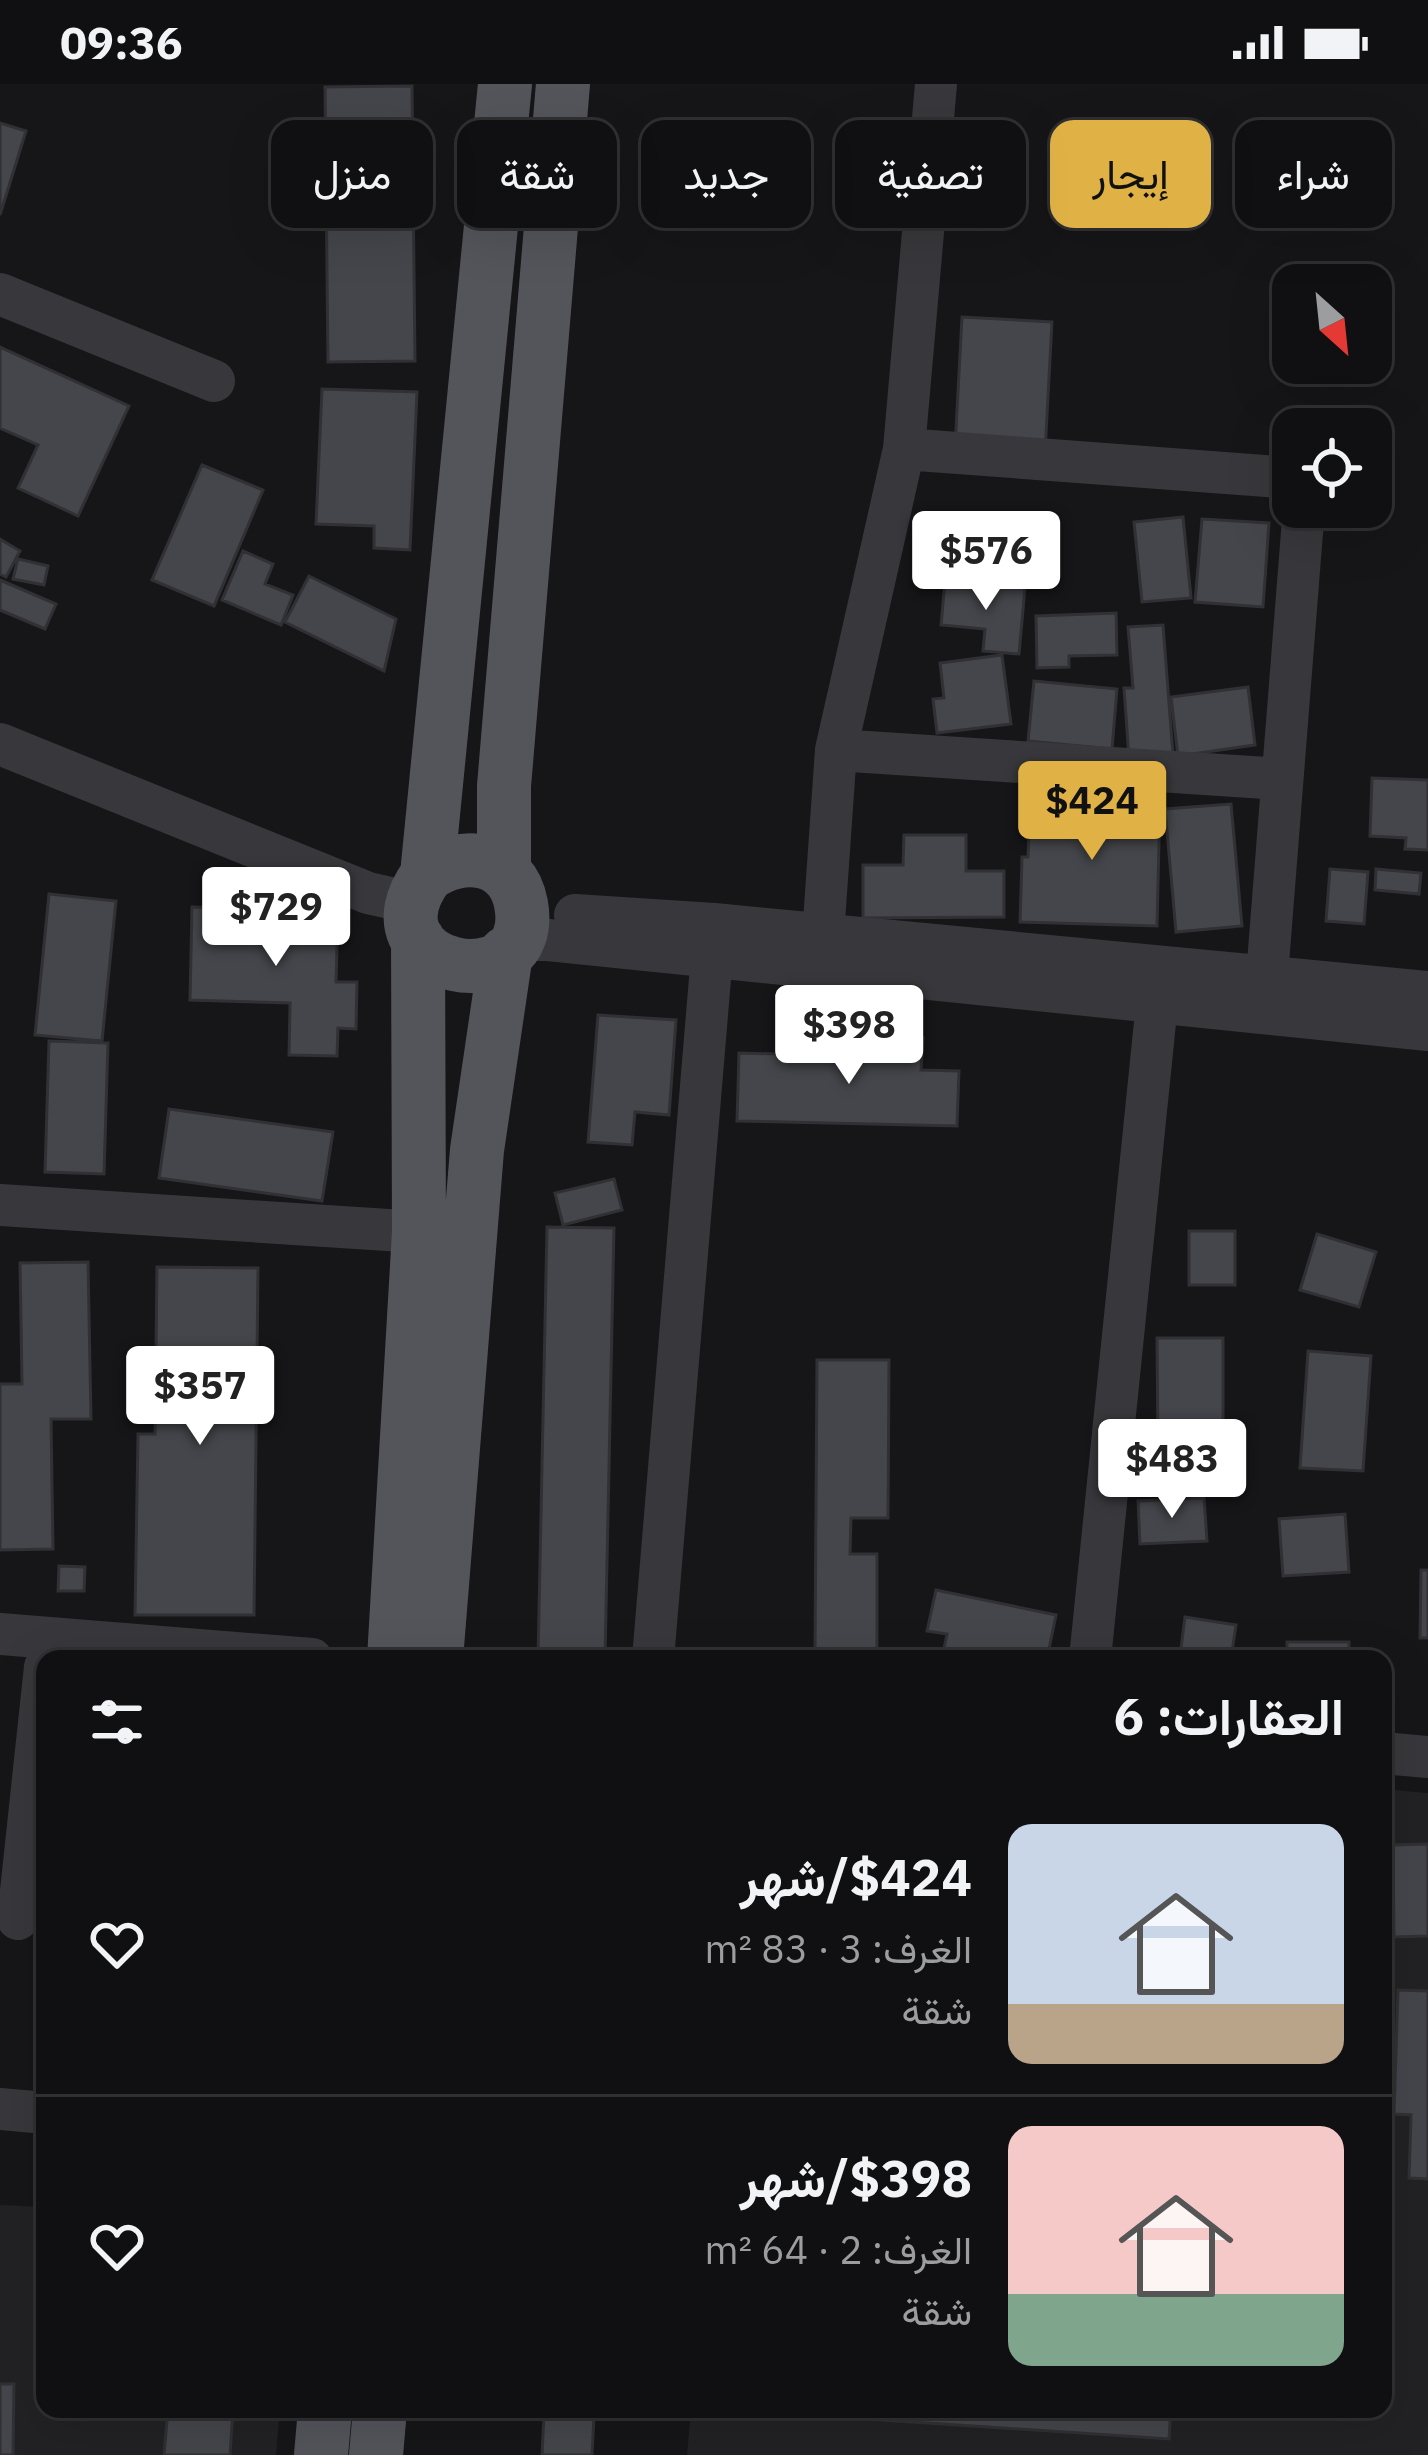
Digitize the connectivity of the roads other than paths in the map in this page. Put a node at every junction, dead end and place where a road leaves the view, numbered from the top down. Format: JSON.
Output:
{"nodes":[{"id":1,"x":505,"y":84,"type":"edge"},
{"id":2,"x":563,"y":84,"type":"edge"},
{"id":3,"x":936,"y":84,"type":"edge"},
{"id":4,"x":0,"y":294,"type":"edge"},
{"id":5,"x":214,"y":381,"type":"dead end"},
{"id":6,"x":904,"y":449,"type":"junction"},
{"id":7,"x":1272,"y":476,"type":"edge"},
{"id":8,"x":1302,"y":528,"type":"edge"},
{"id":9,"x":0,"y":744,"type":"edge"},
{"id":10,"x":836,"y":750,"type":"junction"},
{"id":11,"x":1282,"y":779,"type":"junction"},
{"id":12,"x":419,"y":906,"type":"junction"},
{"id":13,"x":512,"y":918,"type":"junction"},
{"id":14,"x":823,"y":936,"type":"junction"},
{"id":15,"x":714,"y":941,"type":"junction"},
{"id":16,"x":1428,"y":992,"type":"edge"},
{"id":17,"x":1265,"y":996,"type":"junction"},
{"id":18,"x":1157,"y":1003,"type":"junction"},
{"id":19,"x":1428,"y":1030,"type":"edge"},
{"id":20,"x":0,"y":1205,"type":"edge"},
{"id":21,"x":419,"y":1232,"type":"junction"},
{"id":22,"x":0,"y":1634,"type":"edge"},
{"id":23,"x":36,"y":1650,"type":"edge"},
{"id":24,"x":395,"y":1650,"type":"edge"},
{"id":25,"x":437,"y":1650,"type":"edge"},
{"id":26,"x":654,"y":1650,"type":"edge"},
{"id":27,"x":1091,"y":1650,"type":"edge"},
{"id":28,"x":1392,"y":1754,"type":"edge"},
{"id":29,"x":1428,"y":1757,"type":"edge"},
{"id":30,"x":36,"y":1761,"type":"edge"},
{"id":31,"x":21,"y":1920,"type":"edge"},
{"id":32,"x":0,"y":2109,"type":"edge"},
{"id":33,"x":36,"y":2112,"type":"edge"},
{"id":34,"x":324,"y":2418,"type":"edge"},
{"id":35,"x":379,"y":2418,"type":"edge"},
{"id":36,"x":321,"y":2455,"type":"edge"},
{"id":37,"x":376,"y":2455,"type":"edge"}],
"edges":[{"from":1,"to":12,"type":"main road"},
{"from":2,"to":13,"type":"main road"},
{"from":3,"to":6,"type":"street"},
{"from":4,"to":5,"type":"street"},
{"from":6,"to":7,"type":"street"},
{"from":6,"to":10,"type":"street"},
{"from":8,"to":11,"type":"street"},
{"from":9,"to":12,"type":"street"},
{"from":10,"to":11,"type":"street"},
{"from":10,"to":14,"type":"street"},
{"from":11,"to":17,"type":"street"},
{"from":12,"to":13,"type":"main road"},
{"from":12,"to":13,"type":"main road"},
{"from":12,"to":21,"type":"main road"},
{"from":13,"to":15,"type":"street"},
{"from":13,"to":25,"type":"main road"},
{"from":14,"to":15,"type":"street"},
{"from":14,"to":17,"type":"street"},
{"from":15,"to":18,"type":"street"},
{"from":15,"to":26,"type":"street"},
{"from":16,"to":17,"type":"street"},
{"from":17,"to":18,"type":"street"},
{"from":17,"to":19,"type":"street"},
{"from":18,"to":27,"type":"street"},
{"from":20,"to":21,"type":"street"},
{"from":21,"to":24,"type":"main road"},
{"from":22,"to":23,"type":"street"},
{"from":28,"to":29,"type":"street"},
{"from":30,"to":31,"type":"street"},
{"from":32,"to":33,"type":"street"},
{"from":34,"to":36,"type":"main road"},
{"from":35,"to":37,"type":"main road"}]}
